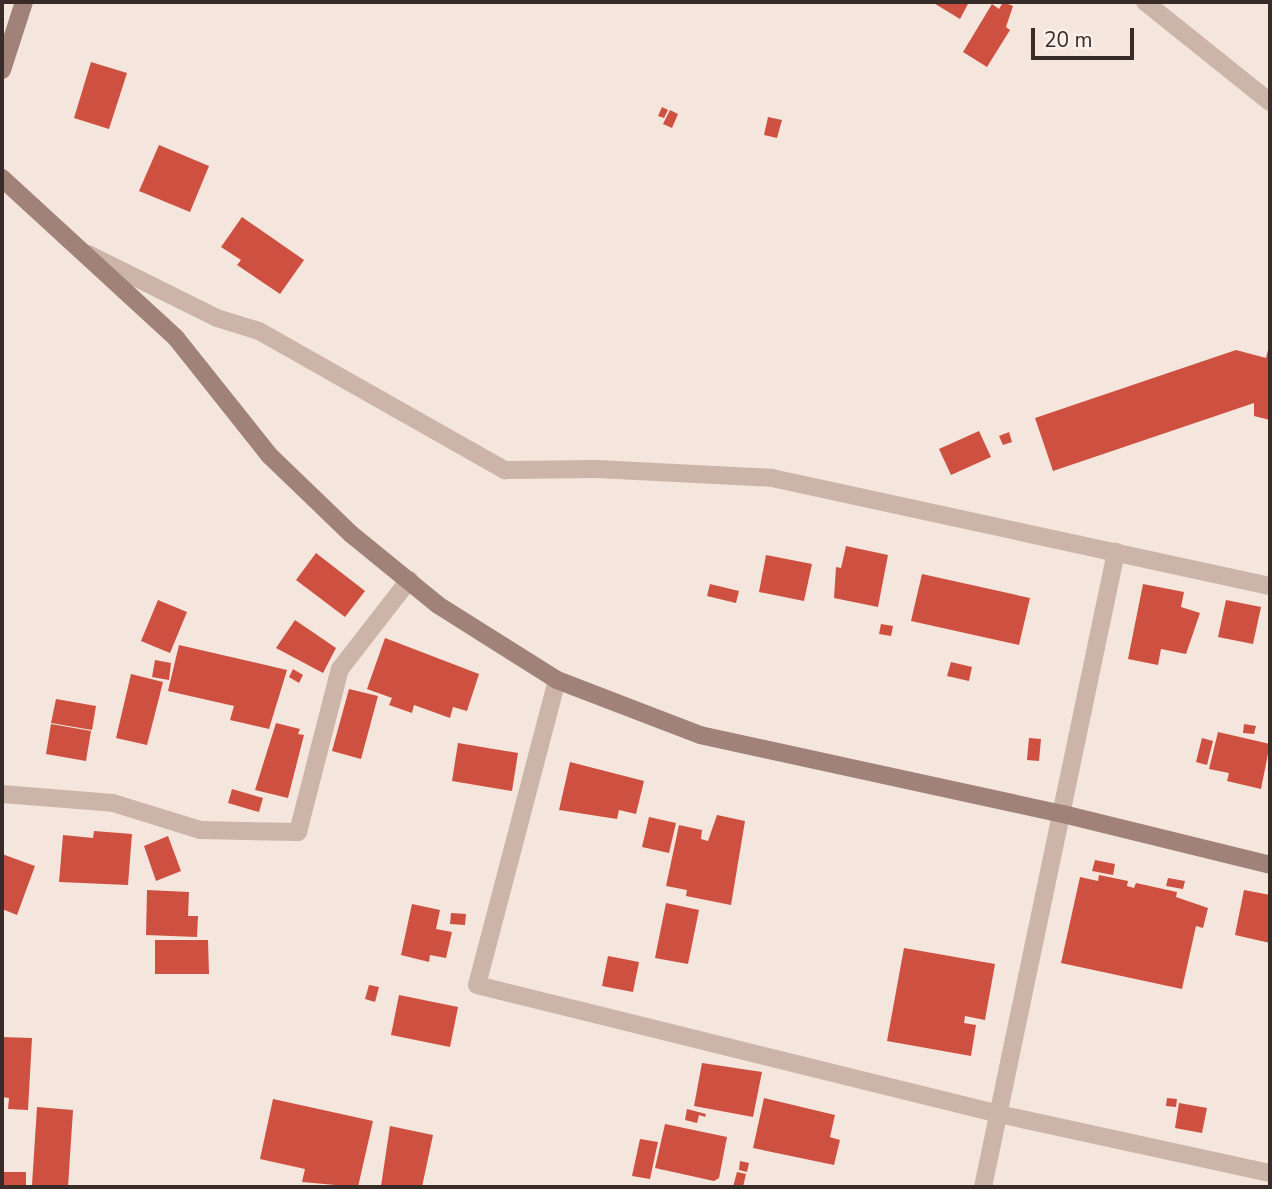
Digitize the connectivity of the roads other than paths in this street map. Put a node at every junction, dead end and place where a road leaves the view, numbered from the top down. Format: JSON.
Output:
{"nodes":[{"id":1,"x":24,"y":2,"type":"edge"},
{"id":2,"x":1145,"y":2,"type":"edge"},
{"id":3,"x":2,"y":70,"type":"edge"},
{"id":4,"x":1270,"y":102,"type":"edge"},
{"id":5,"x":2,"y":178,"type":"edge"},
{"id":6,"x":88,"y":254,"type":"junction"},
{"id":7,"x":1116,"y":552,"type":"junction"},
{"id":8,"x":409,"y":580,"type":"junction"},
{"id":9,"x":1270,"y":586,"type":"edge"},
{"id":10,"x":556,"y":680,"type":"junction"},
{"id":11,"x":2,"y":794,"type":"edge"},
{"id":12,"x":1063,"y":814,"type":"junction"},
{"id":13,"x":1270,"y":865,"type":"edge"},
{"id":14,"x":999,"y":1114,"type":"junction"},
{"id":15,"x":1270,"y":1173,"type":"edge"},
{"id":16,"x":983,"y":1187,"type":"edge"}],
"edges":[{"from":1,"to":3,"type":"street"},
{"from":2,"to":4,"type":"street"},
{"from":5,"to":6,"type":"street"},
{"from":6,"to":7,"type":"street"},
{"from":6,"to":8,"type":"street"},
{"from":7,"to":9,"type":"street"},
{"from":7,"to":12,"type":"street"},
{"from":8,"to":10,"type":"street"},
{"from":8,"to":11,"type":"street"},
{"from":10,"to":12,"type":"street"},
{"from":10,"to":14,"type":"street"},
{"from":12,"to":13,"type":"street"},
{"from":12,"to":14,"type":"street"},
{"from":14,"to":15,"type":"street"},
{"from":14,"to":16,"type":"street"}]}
